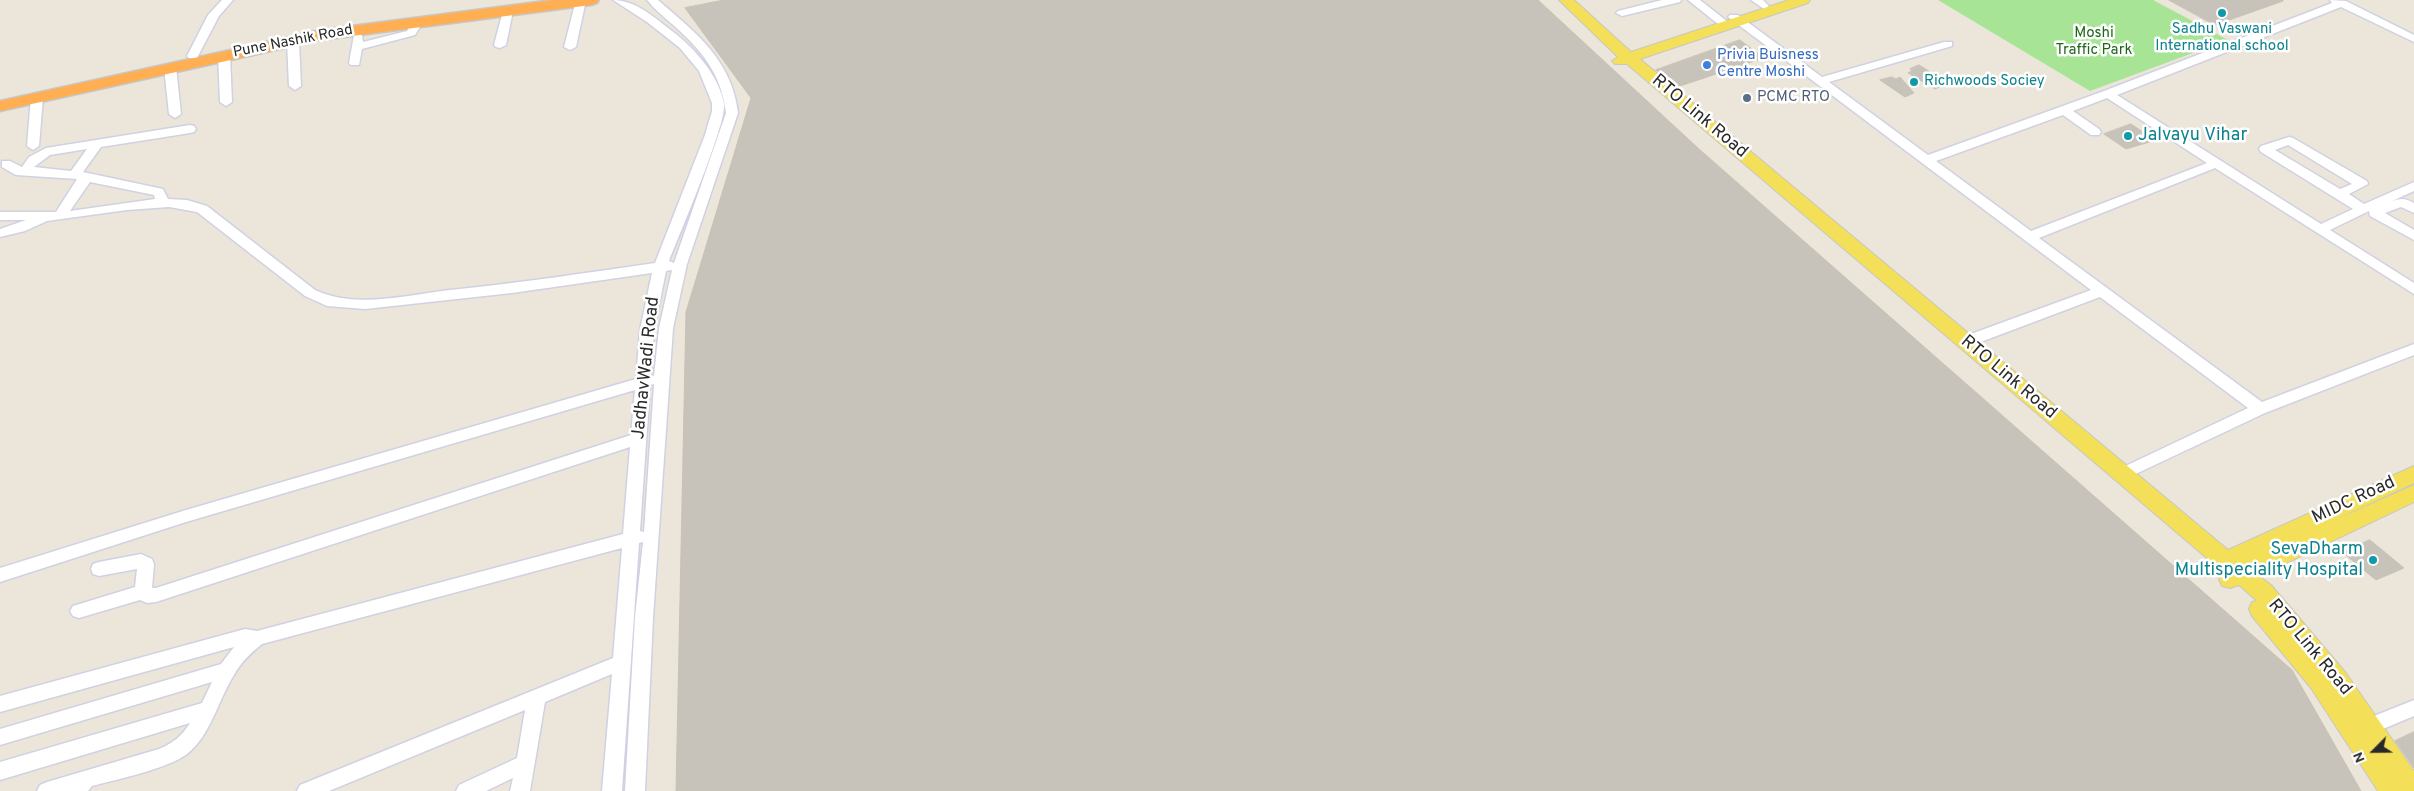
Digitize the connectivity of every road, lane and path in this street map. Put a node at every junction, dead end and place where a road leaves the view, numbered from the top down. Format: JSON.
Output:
{"nodes":[{"id":1,"x":228,"y":0,"type":"edge"},
{"id":2,"x":549,"y":0,"type":"edge"},
{"id":3,"x":584,"y":0,"type":"edge"},
{"id":4,"x":618,"y":0,"type":"edge"},
{"id":5,"x":652,"y":0,"type":"edge"},
{"id":6,"x":1554,"y":0,"type":"edge"},
{"id":7,"x":1566,"y":0,"type":"edge"},
{"id":8,"x":1676,"y":0,"type":"edge"},
{"id":9,"x":1693,"y":0,"type":"edge"},
{"id":10,"x":1782,"y":0,"type":"edge"},
{"id":11,"x":1803,"y":0,"type":"edge"},
{"id":12,"x":2338,"y":2,"type":"edge"},
{"id":13,"x":1760,"y":3,"type":"edge"},
{"id":14,"x":508,"y":11,"type":"junction"},
{"id":15,"x":1622,"y":13,"type":"dead end"},
{"id":16,"x":1730,"y":21,"type":"junction"},
{"id":17,"x":417,"y":22,"type":"junction"},
{"id":18,"x":360,"y":29,"type":"junction"},
{"id":19,"x":2414,"y":39,"type":"edge"},
{"id":20,"x":293,"y":40,"type":"junction"},
{"id":21,"x":1948,"y":44,"type":"dead end"},
{"id":22,"x":500,"y":45,"type":"dead end"},
{"id":23,"x":357,"y":47,"type":"junction"},
{"id":24,"x":570,"y":47,"type":"dead end"},
{"id":25,"x":224,"y":55,"type":"junction"},
{"id":26,"x":194,"y":56,"type":"junction"},
{"id":27,"x":1620,"y":57,"type":"junction"},
{"id":28,"x":355,"y":63,"type":"dead end"},
{"id":29,"x":170,"y":67,"type":"junction"},
{"id":30,"x":1820,"y":81,"type":"junction"},
{"id":31,"x":295,"y":86,"type":"dead end"},
{"id":32,"x":2108,"y":94,"type":"junction"},
{"id":33,"x":37,"y":97,"type":"junction"},
{"id":34,"x":226,"y":102,"type":"dead end"},
{"id":35,"x":0,"y":106,"type":"edge"},
{"id":36,"x":2064,"y":110,"type":"junction"},
{"id":37,"x":176,"y":114,"type":"dead end"},
{"id":38,"x":190,"y":129,"type":"dead end"},
{"id":39,"x":2095,"y":132,"type":"dead end"},
{"id":40,"x":98,"y":143,"type":"junction"},
{"id":41,"x":33,"y":146,"type":"dead end"},
{"id":42,"x":1926,"y":160,"type":"junction"},
{"id":43,"x":6,"y":164,"type":"dead end"},
{"id":44,"x":2217,"y":164,"type":"junction"},
{"id":45,"x":31,"y":171,"type":"junction"},
{"id":46,"x":81,"y":176,"type":"junction"},
{"id":47,"x":2410,"y":191,"type":"edge"},
{"id":48,"x":2339,"y":194,"type":"junction"},
{"id":49,"x":162,"y":204,"type":"junction"},
{"id":50,"x":2372,"y":208,"type":"junction"},
{"id":51,"x":2414,"y":209,"type":"edge"},
{"id":52,"x":61,"y":215,"type":"junction"},
{"id":53,"x":0,"y":216,"type":"edge"},
{"id":54,"x":45,"y":217,"type":"junction"},
{"id":55,"x":2320,"y":229,"type":"junction"},
{"id":56,"x":0,"y":233,"type":"edge"},
{"id":57,"x":2414,"y":236,"type":"edge"},
{"id":58,"x":2029,"y":237,"type":"junction"},
{"id":59,"x":680,"y":264,"type":"junction"},
{"id":60,"x":660,"y":267,"type":"junction"},
{"id":61,"x":2414,"y":289,"type":"edge"},
{"id":62,"x":2102,"y":291,"type":"junction"},
{"id":63,"x":1965,"y":342,"type":"junction"},
{"id":64,"x":2414,"y":349,"type":"edge"},
{"id":65,"x":662,"y":379,"type":"junction"},
{"id":66,"x":642,"y":382,"type":"junction"},
{"id":67,"x":2260,"y":409,"type":"junction"},
{"id":68,"x":638,"y":439,"type":"junction"},
{"id":69,"x":2123,"y":474,"type":"junction"},
{"id":70,"x":2414,"y":474,"type":"edge"},
{"id":71,"x":2414,"y":493,"type":"edge"},
{"id":72,"x":652,"y":534,"type":"junction"},
{"id":73,"x":630,"y":539,"type":"junction"},
{"id":74,"x":99,"y":569,"type":"dead end"},
{"id":75,"x":2227,"y":570,"type":"junction"},
{"id":76,"x":0,"y":575,"type":"edge"},
{"id":77,"x":143,"y":592,"type":"junction"},
{"id":78,"x":79,"y":611,"type":"dead end"},
{"id":79,"x":257,"y":638,"type":"junction"},
{"id":80,"x":620,"y":663,"type":"junction"},
{"id":81,"x":227,"y":670,"type":"junction"},
{"id":82,"x":537,"y":696,"type":"junction"},
{"id":83,"x":0,"y":704,"type":"edge"},
{"id":84,"x":2414,"y":708,"type":"edge"},
{"id":85,"x":208,"y":709,"type":"junction"},
{"id":86,"x":2371,"y":726,"type":"junction"},
{"id":87,"x":0,"y":736,"type":"edge"},
{"id":88,"x":525,"y":763,"type":"junction"},
{"id":89,"x":0,"y":771,"type":"edge"},
{"id":90,"x":82,"y":785,"type":"edge"},
{"id":91,"x":47,"y":791,"type":"edge"},
{"id":92,"x":307,"y":791,"type":"edge"},
{"id":93,"x":466,"y":791,"type":"edge"},
{"id":94,"x":520,"y":791,"type":"edge"},
{"id":95,"x":612,"y":791,"type":"edge"},
{"id":96,"x":635,"y":791,"type":"edge"},
{"id":97,"x":2393,"y":791,"type":"edge"},
{"id":98,"x":2413,"y":791,"type":"edge"}],
"edges":[{"from":1,"to":26,"type":"street"},
{"from":2,"to":26,"type":"highway","name":"Pune Nashik Road"},
{"from":3,"to":14,"type":"highway","name":"Pune Nashik Road"},
{"from":3,"to":24,"type":"street"},
{"from":4,"to":60,"type":"street","name":"JadhavWadi Road"},
{"from":5,"to":59,"type":"street","name":"JadhavWadi Road"},
{"from":6,"to":27,"type":"main road","name":"RTO Link Road"},
{"from":7,"to":27,"type":"main road","name":"RTO Link Road"},
{"from":8,"to":15,"type":"street"},
{"from":9,"to":16,"type":"street"},
{"from":10,"to":13,"type":"main road"},
{"from":11,"to":16,"type":"main road"},
{"from":12,"to":19,"type":"street"},
{"from":12,"to":32,"type":"street"},
{"from":13,"to":16,"type":"main road"},
{"from":14,"to":17,"type":"highway","name":"Pune Nashik Road"},
{"from":14,"to":22,"type":"street"},
{"from":16,"to":27,"type":"main road"},
{"from":16,"to":30,"type":"street"},
{"from":17,"to":18,"type":"highway","name":"Pune Nashik Road"},
{"from":17,"to":23,"type":"street"},
{"from":18,"to":20,"type":"highway","name":"Pune Nashik Road"},
{"from":18,"to":23,"type":"street"},
{"from":20,"to":25,"type":"highway","name":"Pune Nashik Road"},
{"from":20,"to":31,"type":"street"},
{"from":21,"to":30,"type":"street"},
{"from":23,"to":28,"type":"street"},
{"from":25,"to":29,"type":"highway","name":"Pune Nashik Road"},
{"from":25,"to":34,"type":"street"},
{"from":26,"to":35,"type":"highway","name":"Pune Nashik Road"},
{"from":27,"to":63,"type":"main road","name":"RTO Link Road"},
{"from":27,"to":75,"type":"main road","name":"RTO Link Road"},
{"from":29,"to":33,"type":"highway","name":"Pune Nashik Road"},
{"from":29,"to":37,"type":"street"},
{"from":30,"to":42,"type":"street"},
{"from":32,"to":36,"type":"street"},
{"from":32,"to":44,"type":"street"},
{"from":33,"to":35,"type":"highway","name":"Pune Nashik Road"},
{"from":33,"to":41,"type":"street"},
{"from":36,"to":39,"type":"street"},
{"from":36,"to":42,"type":"street"},
{"from":38,"to":40,"type":"street"},
{"from":40,"to":45,"type":"street"},
{"from":40,"to":46,"type":"street"},
{"from":42,"to":58,"type":"street"},
{"from":43,"to":45,"type":"street"},
{"from":44,"to":55,"type":"street"},
{"from":44,"to":58,"type":"street"},
{"from":45,"to":46,"type":"street"},
{"from":46,"to":49,"type":"street"},
{"from":46,"to":52,"type":"street"},
{"from":47,"to":50,"type":"street"},
{"from":48,"to":48,"type":"street"},
{"from":48,"to":50,"type":"street"},
{"from":49,"to":52,"type":"street"},
{"from":49,"to":60,"type":"street"},
{"from":50,"to":51,"type":"street"},
{"from":50,"to":55,"type":"street"},
{"from":50,"to":57,"type":"street"},
{"from":52,"to":54,"type":"street"},
{"from":53,"to":54,"type":"street"},
{"from":54,"to":56,"type":"street"},
{"from":55,"to":61,"type":"street"},
{"from":58,"to":62,"type":"street"},
{"from":59,"to":60,"type":"street"},
{"from":59,"to":65,"type":"street","name":"JadhavWadi Road"},
{"from":60,"to":66,"type":"street","name":"JadhavWadi Road"},
{"from":62,"to":63,"type":"street"},
{"from":62,"to":67,"type":"street"},
{"from":63,"to":69,"type":"main road","name":"RTO Link Road"},
{"from":64,"to":67,"type":"street"},
{"from":65,"to":66,"type":"street"},
{"from":65,"to":72,"type":"street","name":"JadhavWadi Road"},
{"from":66,"to":68,"type":"street","name":"JadhavWadi Road"},
{"from":66,"to":76,"type":"street"},
{"from":67,"to":69,"type":"street"},
{"from":68,"to":73,"type":"street","name":"JadhavWadi Road"},
{"from":68,"to":77,"type":"street"},
{"from":69,"to":75,"type":"main road","name":"RTO Link Road"},
{"from":70,"to":75,"type":"main road","name":"MIDC Road"},
{"from":71,"to":75,"type":"main road","name":"MIDC Road"},
{"from":72,"to":73,"type":"street"},
{"from":72,"to":96,"type":"street","name":"JadhavWadi Road"},
{"from":73,"to":79,"type":"street"},
{"from":73,"to":80,"type":"street","name":"JadhavWadi Road"},
{"from":74,"to":77,"type":"street"},
{"from":75,"to":86,"type":"main road","name":"RTO Link Road"},
{"from":75,"to":97,"type":"main road","name":"RTO Link Road"},
{"from":77,"to":78,"type":"street"},
{"from":79,"to":81,"type":"street"},
{"from":79,"to":83,"type":"street"},
{"from":80,"to":82,"type":"street"},
{"from":80,"to":95,"type":"street","name":"JadhavWadi Road"},
{"from":81,"to":85,"type":"street"},
{"from":81,"to":87,"type":"street"},
{"from":82,"to":88,"type":"street"},
{"from":82,"to":92,"type":"street"},
{"from":84,"to":86,"type":"street"},
{"from":85,"to":89,"type":"street"},
{"from":85,"to":90,"type":"street"},
{"from":86,"to":98,"type":"main road","name":"RTO Link Road"},
{"from":88,"to":93,"type":"street"},
{"from":88,"to":94,"type":"street"},
{"from":90,"to":91,"type":"street"}]}
